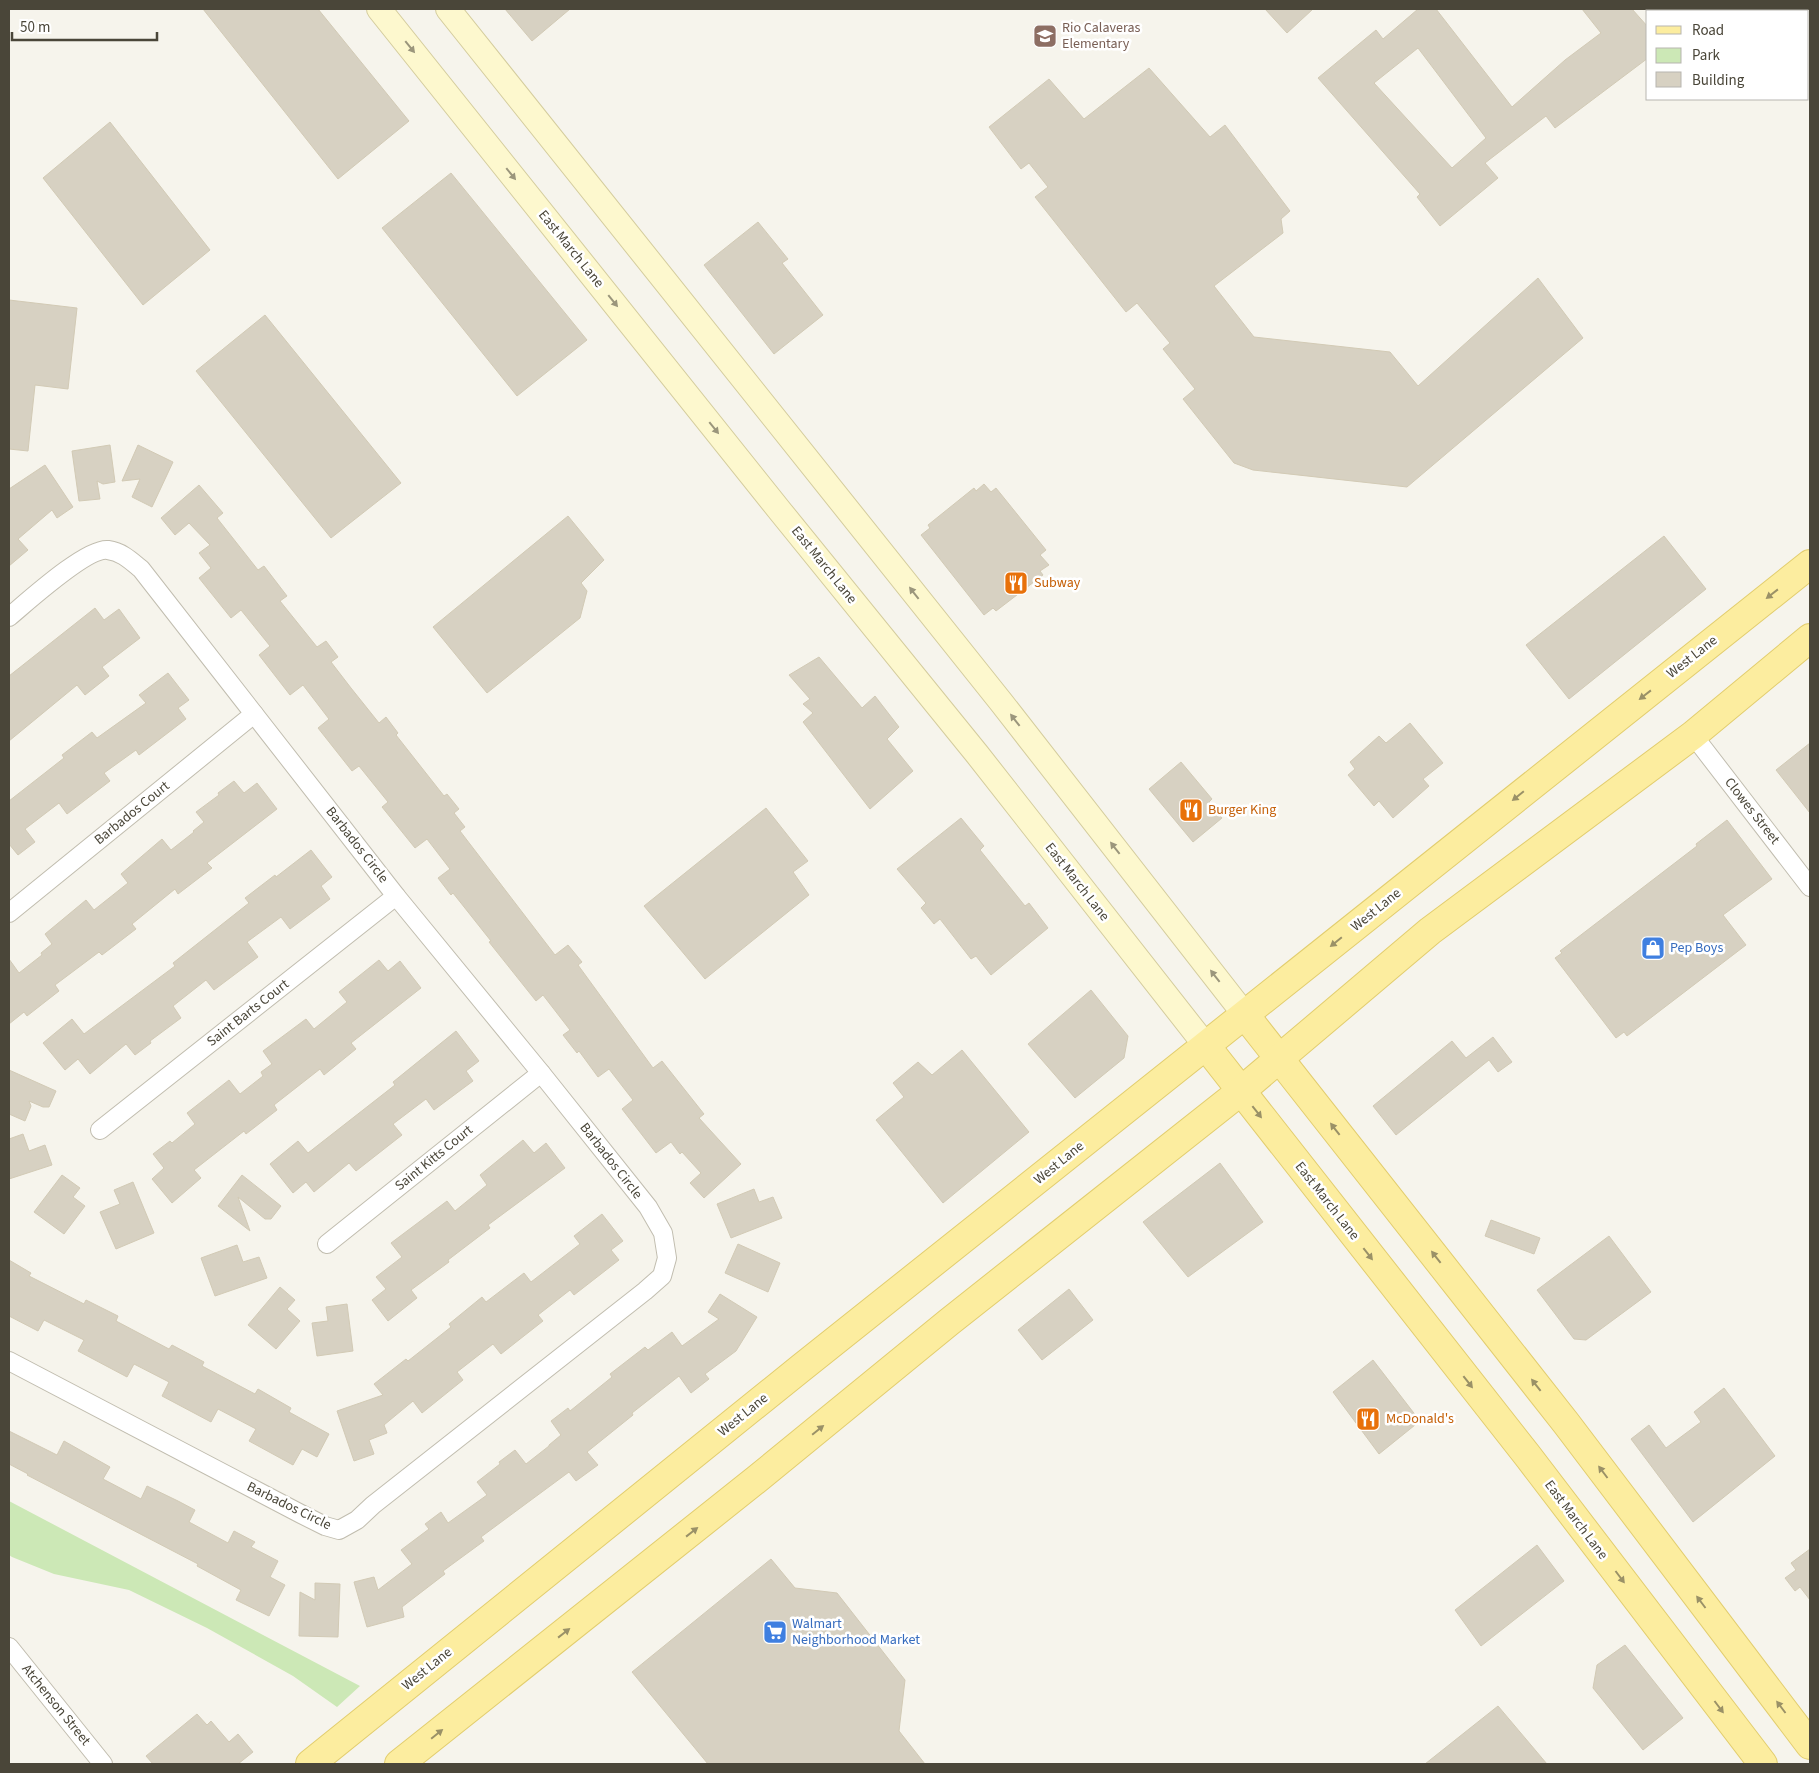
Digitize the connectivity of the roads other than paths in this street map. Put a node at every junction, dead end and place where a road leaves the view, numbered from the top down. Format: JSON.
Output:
{"nodes":[{"id":1,"x":380,"y":9,"type":"edge"},
{"id":2,"x":448,"y":9,"type":"edge"},
{"id":3,"x":1810,"y":564,"type":"edge"},
{"id":4,"x":9,"y":617,"type":"edge"},
{"id":5,"x":1810,"y":638,"type":"edge"},
{"id":6,"x":254,"y":714,"type":"junction"},
{"id":7,"x":1693,"y":735,"type":"junction"},
{"id":8,"x":1810,"y":887,"type":"edge"},
{"id":9,"x":396,"y":896,"type":"junction"},
{"id":10,"x":9,"y":913,"type":"edge"},
{"id":11,"x":1245,"y":1015,"type":"junction"},
{"id":12,"x":1206,"y":1046,"type":"junction"},
{"id":13,"x":1278,"y":1057,"type":"junction"},
{"id":14,"x":542,"y":1073,"type":"junction"},
{"id":15,"x":1240,"y":1091,"type":"junction"},
{"id":16,"x":100,"y":1130,"type":"dead end"},
{"id":17,"x":327,"y":1244,"type":"dead end"},
{"id":18,"x":9,"y":1361,"type":"edge"},
{"id":19,"x":9,"y":1647,"type":"edge"},
{"id":20,"x":1810,"y":1745,"type":"edge"},
{"id":21,"x":103,"y":1764,"type":"edge"},
{"id":22,"x":310,"y":1764,"type":"edge"},
{"id":23,"x":399,"y":1764,"type":"edge"},
{"id":24,"x":1763,"y":1764,"type":"edge"}],
"edges":[{"from":1,"to":12,"type":"main road","name":"East March Lane","one_way":true},
{"from":11,"to":2,"type":"main road","one_way":true},
{"from":3,"to":11,"type":"main road","name":"West Lane","one_way":true},
{"from":4,"to":6,"type":"street","name":"Barbados Circle"},
{"from":5,"to":7,"type":"main road"},
{"from":6,"to":9,"type":"street","name":"Barbados Circle"},
{"from":6,"to":10,"type":"street","name":"Barbados Court"},
{"from":7,"to":8,"type":"street","name":"Clowes Street"},
{"from":7,"to":13,"type":"main road"},
{"from":9,"to":14,"type":"street","name":"Barbados Circle"},
{"from":9,"to":16,"type":"street","name":"Saint Barts Court"},
{"from":11,"to":12,"type":"main road","name":"West Lane"},
{"from":11,"to":13,"type":"main road"},
{"from":12,"to":15,"type":"main road","name":"East March Lane"},
{"from":12,"to":22,"type":"main road","name":"West Lane"},
{"from":13,"to":15,"type":"main road"},
{"from":20,"to":13,"type":"main road","one_way":true},
{"from":14,"to":17,"type":"street","name":"Saint Kitts Court"},
{"from":14,"to":18,"type":"street","name":"Barbados Circle"},
{"from":23,"to":15,"type":"main road","one_way":true},
{"from":15,"to":24,"type":"main road","name":"East March Lane","one_way":true},
{"from":19,"to":21,"type":"street","name":"Atchenson Street"}]}
